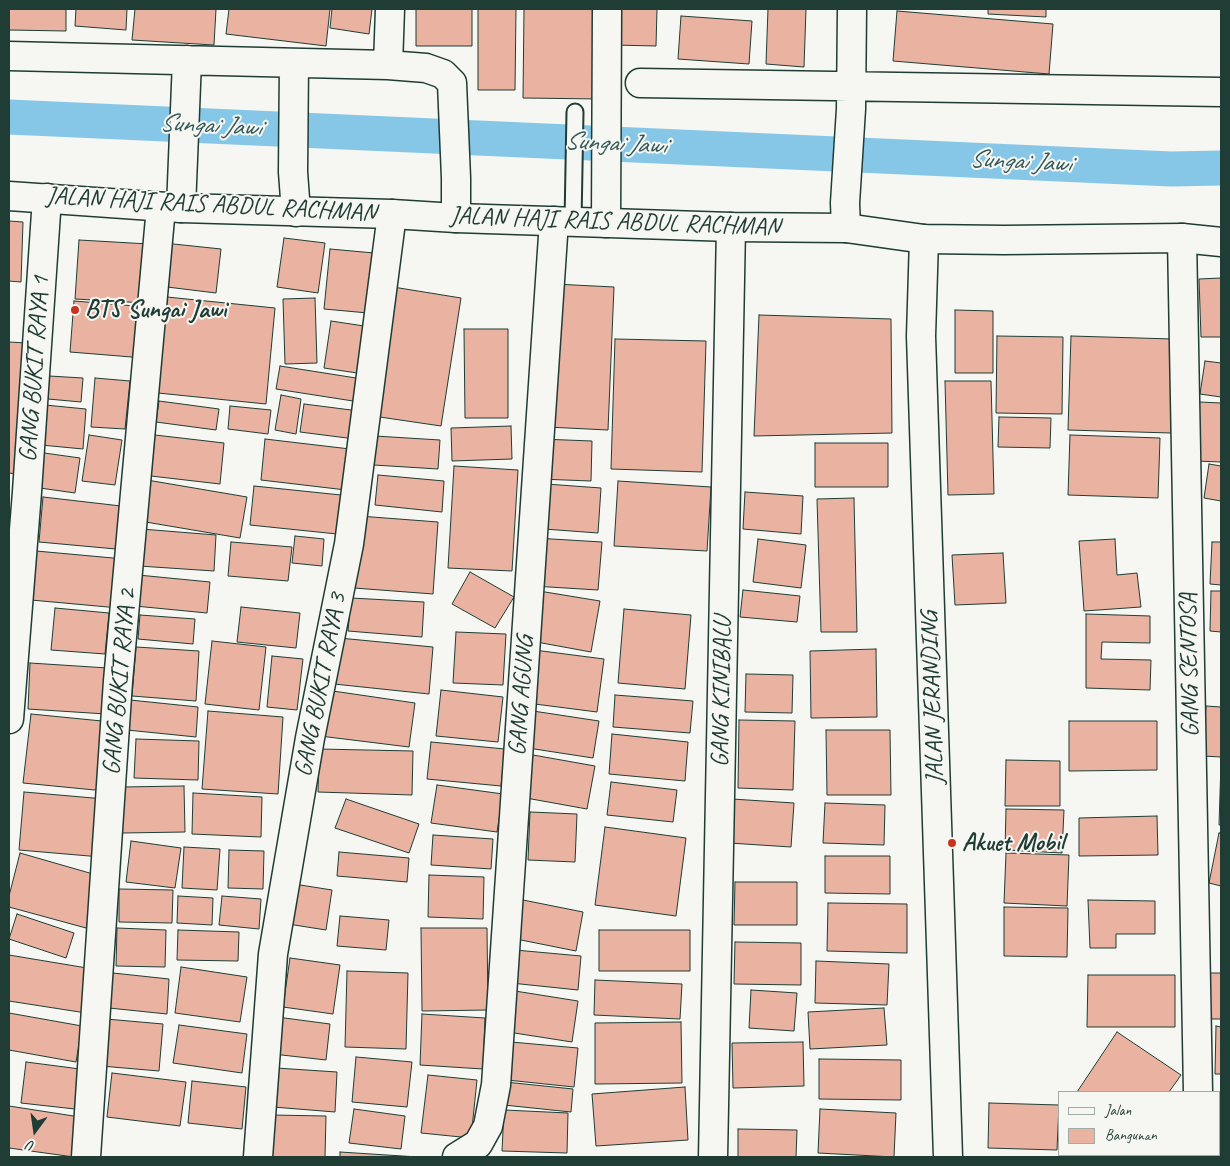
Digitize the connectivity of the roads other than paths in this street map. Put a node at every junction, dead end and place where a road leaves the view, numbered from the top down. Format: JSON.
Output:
{"nodes":[{"id":1,"x":390,"y":9,"type":"edge"},
{"id":2,"x":607,"y":9,"type":"edge"},
{"id":3,"x":852,"y":9,"type":"edge"},
{"id":4,"x":9,"y":56,"type":"edge"},
{"id":5,"x":294,"y":63,"type":"junction"},
{"id":6,"x":388,"y":65,"type":"junction"},
{"id":7,"x":187,"y":71,"type":"junction"},
{"id":8,"x":640,"y":83,"type":"dead end"},
{"id":9,"x":1221,"y":92,"type":"edge"},
{"id":10,"x":851,"y":97,"type":"junction"},
{"id":11,"x":575,"y":118,"type":"dead end"},
{"id":12,"x":9,"y":196,"type":"edge"},
{"id":13,"x":47,"y":198,"type":"junction"},
{"id":14,"x":171,"y":207,"type":"junction"},
{"id":15,"x":296,"y":212,"type":"junction"},
{"id":16,"x":392,"y":214,"type":"junction"},
{"id":17,"x":845,"y":216,"type":"junction"},
{"id":18,"x":456,"y":218,"type":"junction"},
{"id":19,"x":564,"y":221,"type":"junction"},
{"id":20,"x":606,"y":223,"type":"junction"},
{"id":21,"x":731,"y":227,"type":"junction"},
{"id":22,"x":1182,"y":238,"type":"junction"},
{"id":23,"x":924,"y":239,"type":"junction"},
{"id":24,"x":1221,"y":242,"type":"edge"},
{"id":25,"x":9,"y":719,"type":"edge"},
{"id":26,"x":1198,"y":1091,"type":"edge"},
{"id":27,"x":86,"y":1157,"type":"edge"},
{"id":28,"x":258,"y":1157,"type":"edge"},
{"id":29,"x":457,"y":1157,"type":"edge"},
{"id":30,"x":713,"y":1157,"type":"edge"},
{"id":31,"x":948,"y":1157,"type":"edge"}],
"edges":[{"from":1,"to":6,"type":"street"},
{"from":2,"to":20,"type":"street"},
{"from":3,"to":10,"type":"street"},
{"from":4,"to":7,"type":"street"},
{"from":5,"to":6,"type":"street"},
{"from":5,"to":7,"type":"street"},
{"from":5,"to":15,"type":"street"},
{"from":6,"to":18,"type":"street"},
{"from":7,"to":14,"type":"street","name":"GANG BUKIT RAYA 2"},
{"from":8,"to":10,"type":"street"},
{"from":9,"to":10,"type":"street"},
{"from":10,"to":17,"type":"street"},
{"from":11,"to":19,"type":"lane"},
{"from":12,"to":13,"type":"street","name":"JALAN HAJI RAIS ABDUL RACHMAN"},
{"from":13,"to":14,"type":"street","name":"JALAN HAJI RAIS ABDUL RACHMAN"},
{"from":13,"to":25,"type":"street","name":"GANG BUKIT RAYA 1"},
{"from":14,"to":15,"type":"street","name":"JALAN HAJI RAIS ABDUL RACHMAN"},
{"from":14,"to":27,"type":"street","name":"GANG BUKIT RAYA 2"},
{"from":15,"to":16,"type":"street","name":"JALAN HAJI RAIS ABDUL RACHMAN"},
{"from":16,"to":18,"type":"street","name":"JALAN HAJI RAIS ABDUL RACHMAN"},
{"from":16,"to":28,"type":"street","name":"GANG BUKIT RAYA 3"},
{"from":17,"to":21,"type":"street","name":"JALAN HAJI RAIS ABDUL RACHMAN"},
{"from":17,"to":23,"type":"street","name":"JALAN HAJI RAIS ABDUL RACHMAN"},
{"from":18,"to":19,"type":"street","name":"JALAN HAJI RAIS ABDUL RACHMAN"},
{"from":19,"to":20,"type":"street","name":"JALAN HAJI RAIS ABDUL RACHMAN"},
{"from":19,"to":29,"type":"street","name":"GANG AGUNG"},
{"from":20,"to":21,"type":"street","name":"JALAN HAJI RAIS ABDUL RACHMAN"},
{"from":21,"to":30,"type":"street","name":"GANG KINIBALU"},
{"from":22,"to":23,"type":"street","name":"JALAN HAJI RAIS ABDUL RACHMAN"},
{"from":22,"to":24,"type":"street","name":"JALAN HAJI RAIS ABDUL RACHMAN"},
{"from":22,"to":26,"type":"street","name":"GANG SENTOSA"},
{"from":23,"to":31,"type":"street","name":"JALAN JERANDING"}]}
